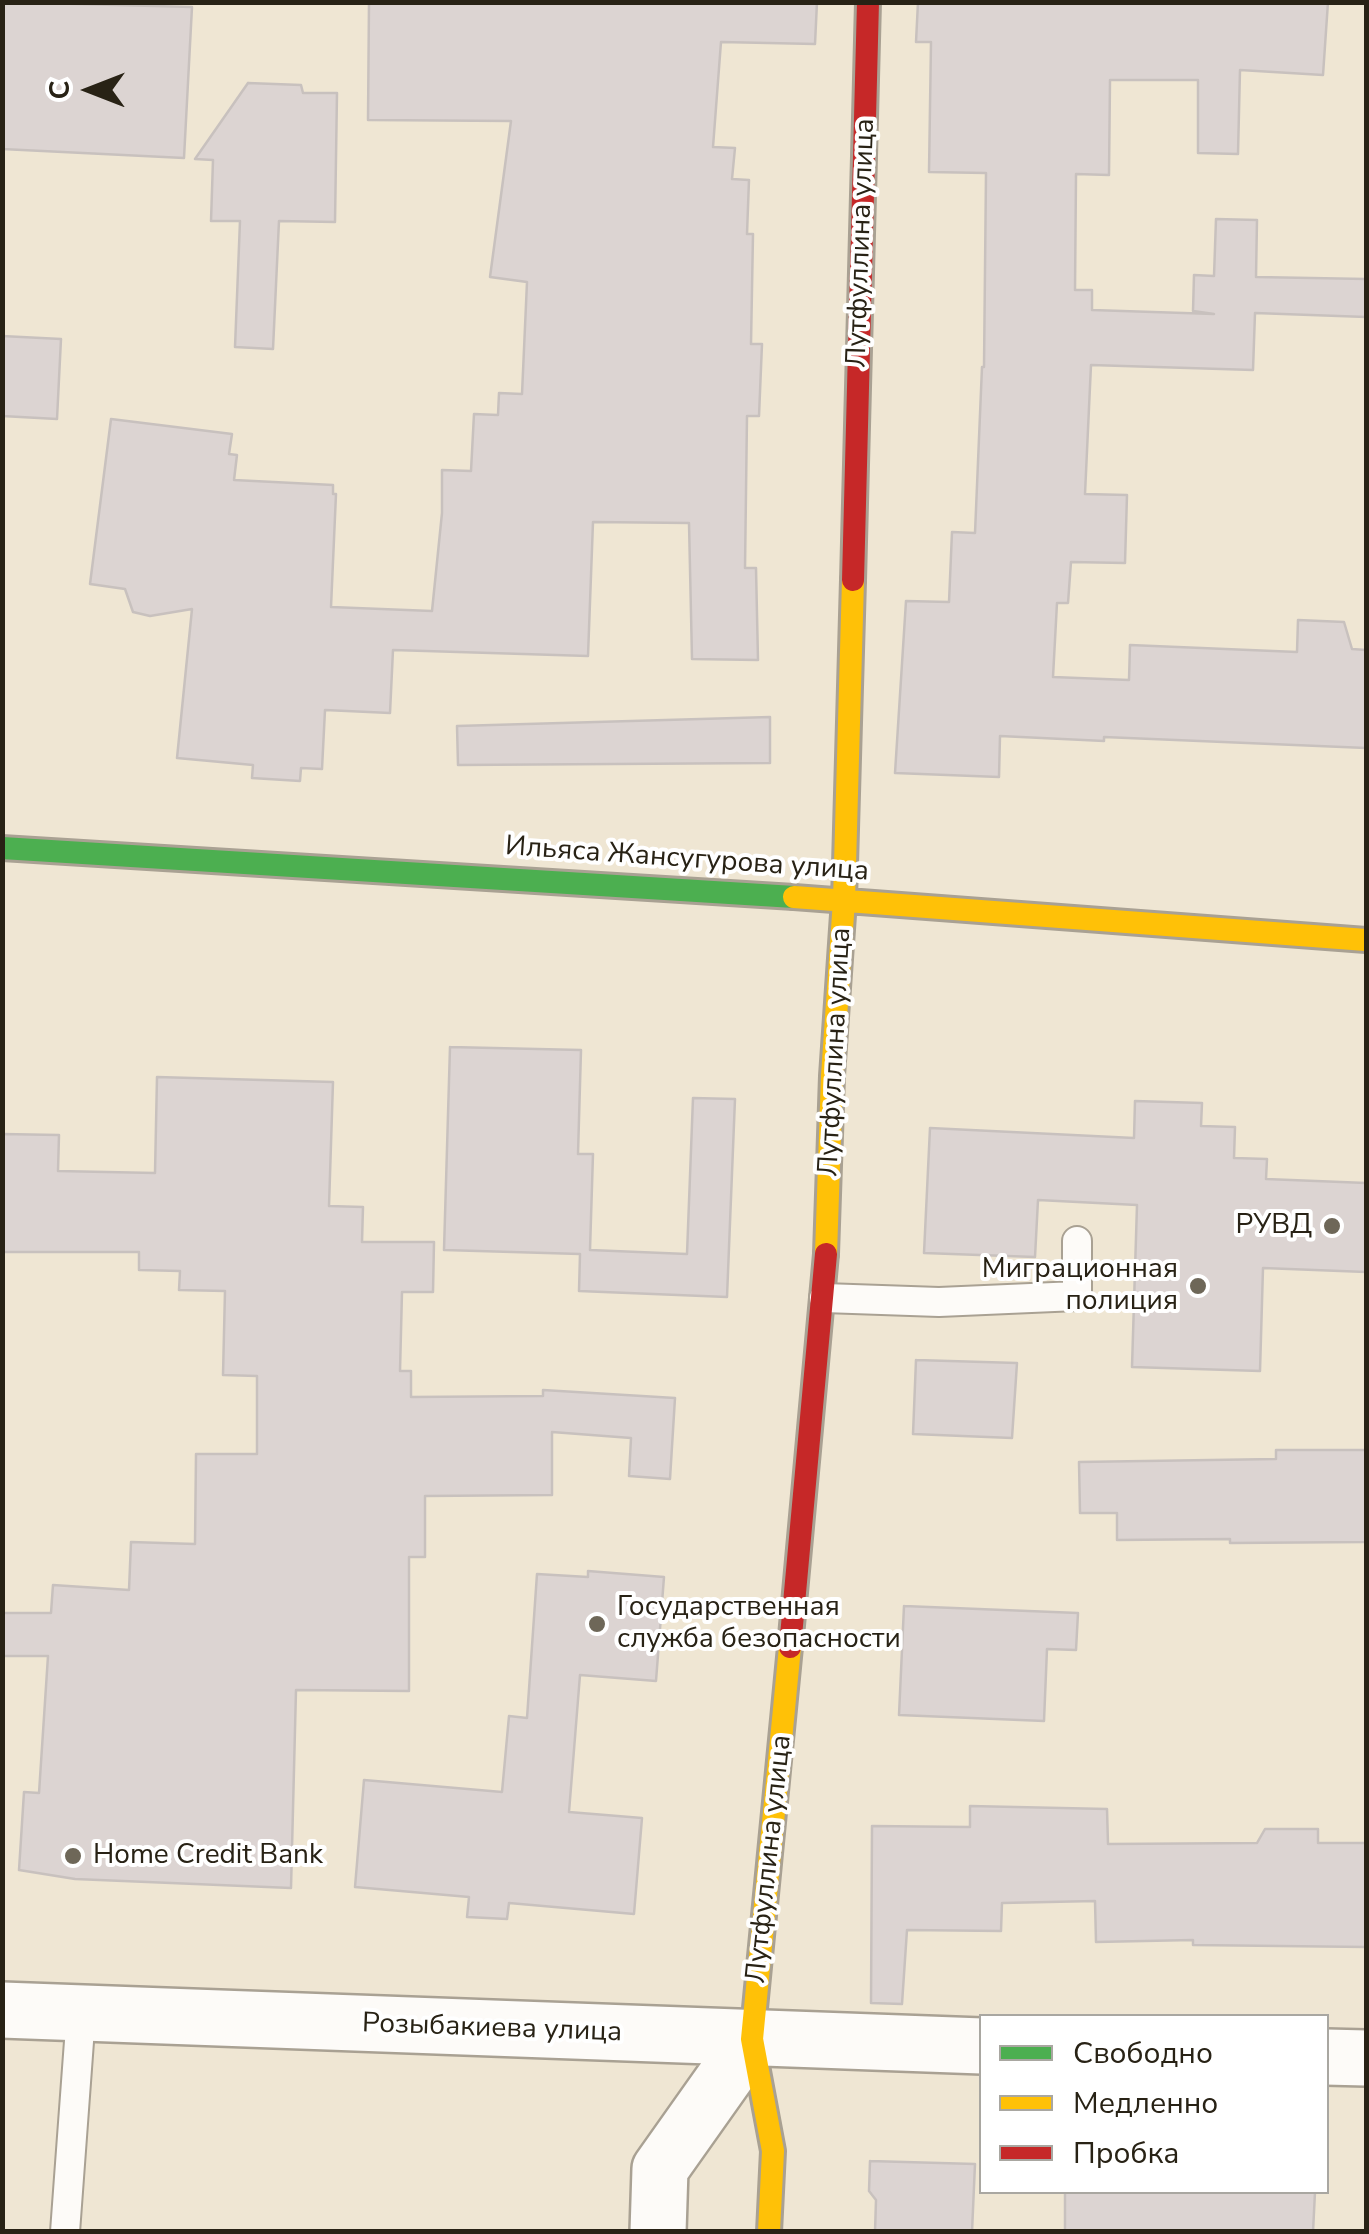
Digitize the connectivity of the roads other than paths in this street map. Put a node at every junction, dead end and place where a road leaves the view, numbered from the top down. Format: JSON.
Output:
{"nodes":[{"id":1,"x":868,"y":2,"type":"edge"},
{"id":2,"x":2,"y":848,"type":"edge"},
{"id":3,"x":844,"y":900,"type":"junction"},
{"id":4,"x":1366,"y":940,"type":"edge"},
{"id":5,"x":1077,"y":1240,"type":"dead end"},
{"id":6,"x":824,"y":1298,"type":"junction"},
{"id":7,"x":2,"y":2010,"type":"edge"},
{"id":8,"x":82,"y":2014,"type":"junction"},
{"id":9,"x":752,"y":2038,"type":"junction"},
{"id":10,"x":979,"y":2046,"type":"edge"},
{"id":11,"x":1329,"y":2057,"type":"edge"},
{"id":12,"x":1366,"y":2058,"type":"edge"},
{"id":13,"x":66,"y":2232,"type":"edge"},
{"id":14,"x":658,"y":2232,"type":"edge"},
{"id":15,"x":769,"y":2232,"type":"edge"}],
"edges":[{"from":1,"to":3,"type":"street","name":"Лутфуллина улица"},
{"from":2,"to":3,"type":"street","name":"Ильяса Жансугурова улица"},
{"from":3,"to":4,"type":"street","name":"Ильяса Жансугурова улица"},
{"from":3,"to":6,"type":"street","name":"Лутфуллина улица"},
{"from":5,"to":6,"type":"lane"},
{"from":6,"to":9,"type":"street","name":"Лутфуллина улица"},
{"from":7,"to":8,"type":"street","name":"Розыбакиева улица"},
{"from":8,"to":9,"type":"street","name":"Розыбакиева улица"},
{"from":8,"to":13,"type":"lane"},
{"from":9,"to":10,"type":"street","name":"Розыбакиева улица"},
{"from":9,"to":14,"type":"street","name":"Лутфуллина улица"},
{"from":9,"to":15,"type":"street","name":"Лутфуллина улица"},
{"from":11,"to":12,"type":"street"}]}
